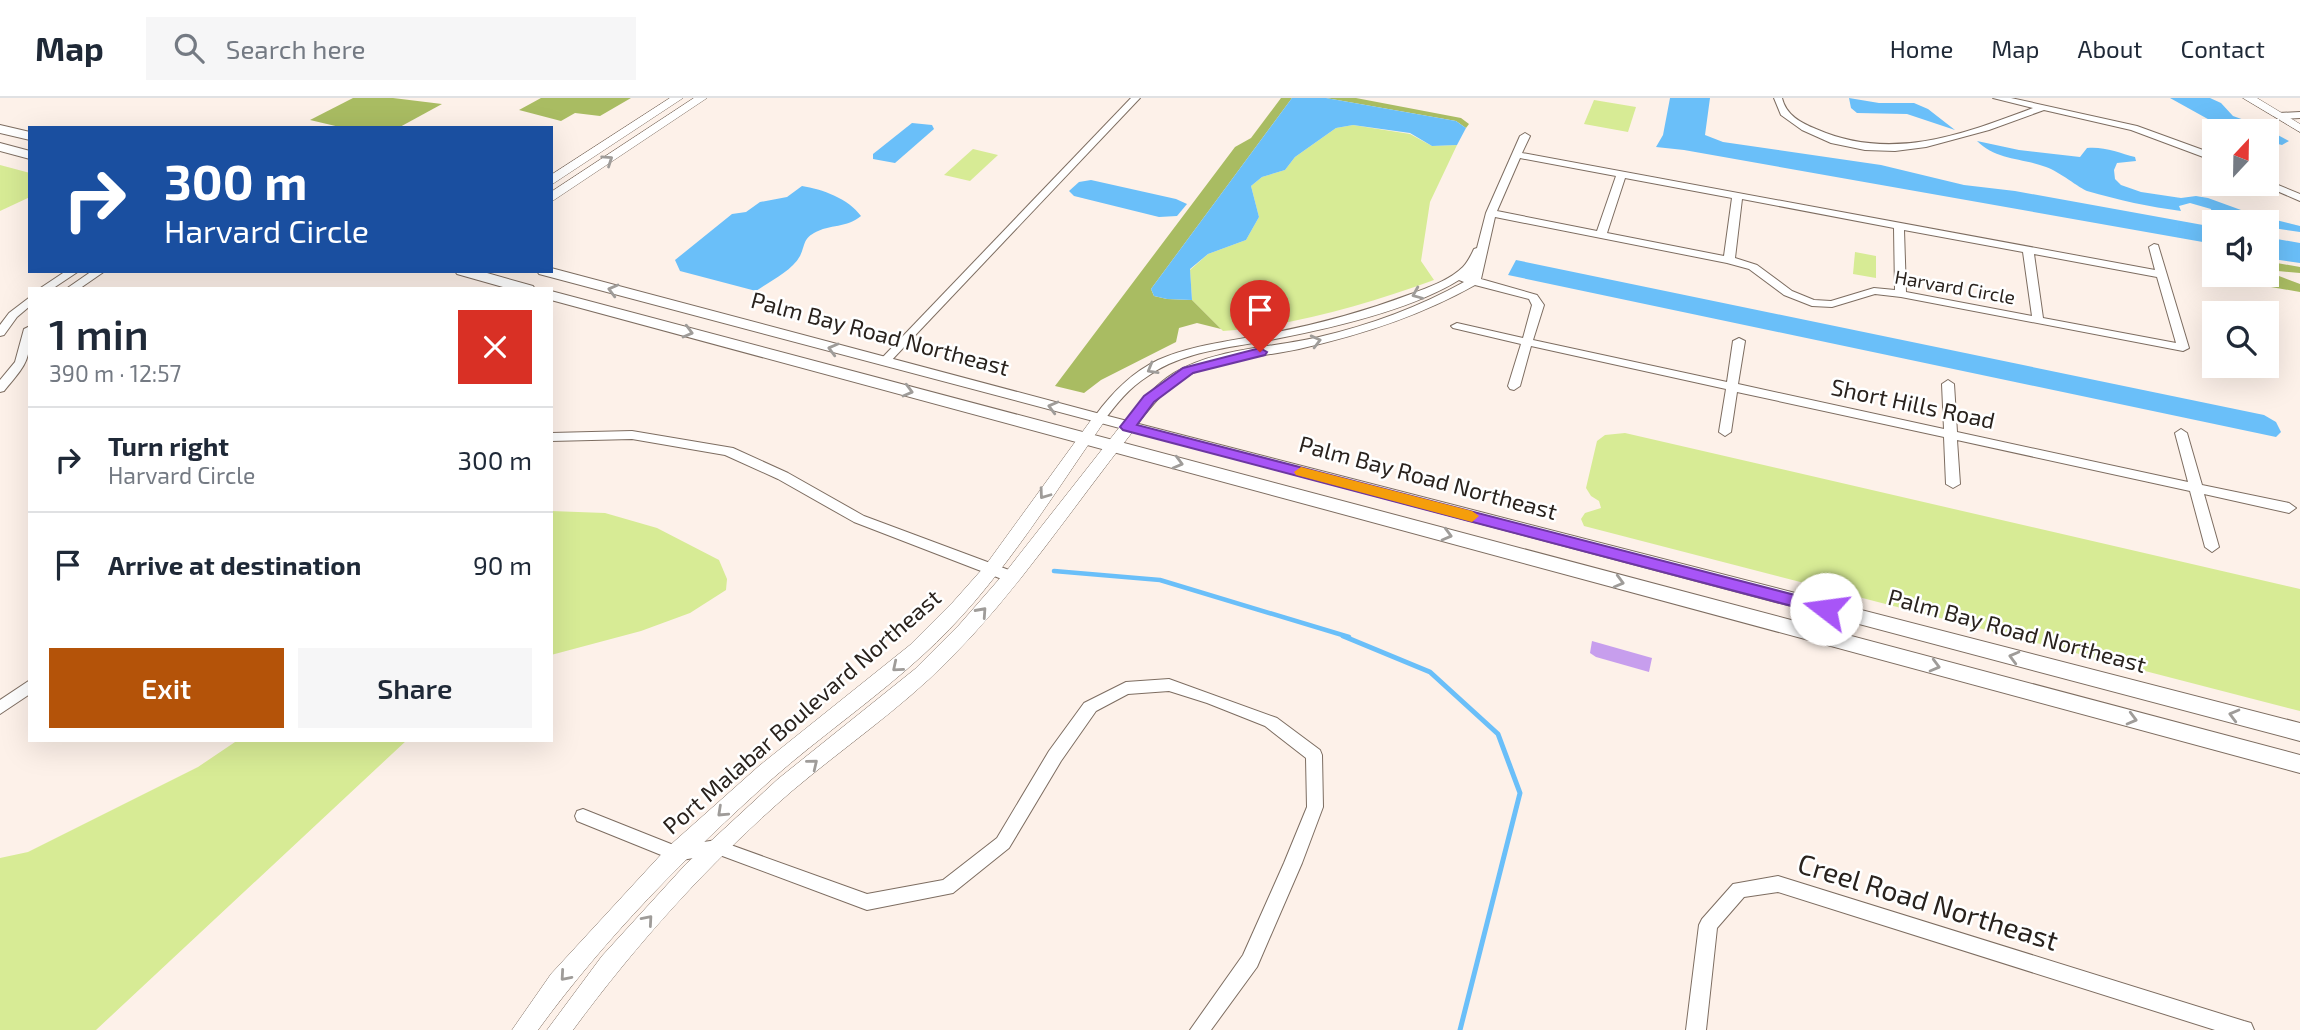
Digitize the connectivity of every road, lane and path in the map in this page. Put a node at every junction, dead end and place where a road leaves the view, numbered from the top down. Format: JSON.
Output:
{"nodes":[{"id":1,"x":678,"y":98,"type":"edge"},
{"id":2,"x":701,"y":98,"type":"edge"},
{"id":3,"x":1136,"y":98,"type":"edge"},
{"id":4,"x":1778,"y":98,"type":"edge"},
{"id":5,"x":1997,"y":98,"type":"edge"},
{"id":6,"x":2249,"y":98,"type":"edge"},
{"id":7,"x":2263,"y":98,"type":"edge"},
{"id":8,"x":2043,"y":107,"type":"junction"},
{"id":9,"x":2298,"y":121,"type":"edge"},
{"id":10,"x":0,"y":129,"type":"edge"},
{"id":11,"x":28,"y":136,"type":"edge"},
{"id":12,"x":1525,"y":136,"type":"dead end"},
{"id":13,"x":0,"y":147,"type":"edge"},
{"id":14,"x":2202,"y":152,"type":"edge"},
{"id":15,"x":28,"y":154,"type":"edge"},
{"id":16,"x":1517,"y":155,"type":"junction"},
{"id":17,"x":1622,"y":174,"type":"junction"},
{"id":18,"x":553,"y":180,"type":"edge"},
{"id":19,"x":2279,"y":189,"type":"edge"},
{"id":20,"x":1737,"y":196,"type":"junction"},
{"id":21,"x":553,"y":197,"type":"edge"},
{"id":22,"x":2300,"y":198,"type":"edge"},
{"id":23,"x":1491,"y":213,"type":"junction"},
{"id":24,"x":1899,"y":226,"type":"junction"},
{"id":25,"x":1601,"y":234,"type":"junction"},
{"id":26,"x":1486,"y":238,"type":"junction"},
{"id":27,"x":2154,"y":247,"type":"dead end"},
{"id":28,"x":2028,"y":249,"type":"junction"},
{"id":29,"x":1729,"y":260,"type":"junction"},
{"id":30,"x":71,"y":273,"type":"edge"},
{"id":31,"x":97,"y":273,"type":"edge"},
{"id":32,"x":469,"y":273,"type":"edge"},
{"id":33,"x":551,"y":273,"type":"edge"},
{"id":34,"x":2161,"y":274,"type":"junction"},
{"id":35,"x":1457,"y":276,"type":"junction"},
{"id":36,"x":1475,"y":280,"type":"junction"},
{"id":37,"x":47,"y":287,"type":"edge"},
{"id":38,"x":74,"y":287,"type":"edge"},
{"id":39,"x":520,"y":287,"type":"edge"},
{"id":40,"x":1901,"y":294,"type":"junction"},
{"id":41,"x":553,"y":296,"type":"edge"},
{"id":42,"x":28,"y":302,"type":"edge"},
{"id":43,"x":2038,"y":320,"type":"junction"},
{"id":44,"x":1457,"y":326,"type":"dead end"},
{"id":45,"x":0,"y":333,"type":"edge"},
{"id":46,"x":28,"y":336,"type":"edge"},
{"id":47,"x":1740,"y":341,"type":"dead end"},
{"id":48,"x":1527,"y":342,"type":"junction"},
{"id":49,"x":884,"y":362,"type":"junction"},
{"id":50,"x":842,"y":373,"type":"junction"},
{"id":51,"x":1948,"y":384,"type":"dead end"},
{"id":52,"x":1514,"y":386,"type":"dead end"},
{"id":53,"x":1732,"y":386,"type":"junction"},
{"id":54,"x":0,"y":388,"type":"edge"},
{"id":55,"x":1099,"y":419,"type":"junction"},
{"id":56,"x":1128,"y":427,"type":"junction"},
{"id":57,"x":1725,"y":432,"type":"dead end"},
{"id":58,"x":2181,"y":433,"type":"dead end"},
{"id":59,"x":1951,"y":434,"type":"junction"},
{"id":60,"x":553,"y":437,"type":"edge"},
{"id":61,"x":1085,"y":438,"type":"junction"},
{"id":62,"x":1112,"y":446,"type":"junction"},
{"id":63,"x":1952,"y":484,"type":"dead end"},
{"id":64,"x":2196,"y":488,"type":"junction"},
{"id":65,"x":2289,"y":508,"type":"dead end"},
{"id":66,"x":1563,"y":540,"type":"junction"},
{"id":67,"x":2212,"y":547,"type":"dead end"},
{"id":68,"x":1506,"y":551,"type":"junction"},
{"id":69,"x":1617,"y":554,"type":"junction"},
{"id":70,"x":991,"y":570,"type":"junction"},
{"id":71,"x":1575,"y":570,"type":"junction"},
{"id":72,"x":1012,"y":577,"type":"junction"},
{"id":73,"x":2051,"y":667,"type":"junction"},
{"id":74,"x":1995,"y":682,"type":"junction"},
{"id":75,"x":28,"y":687,"type":"edge"},
{"id":76,"x":2150,"y":693,"type":"junction"},
{"id":77,"x":0,"y":708,"type":"edge"},
{"id":78,"x":2099,"y":710,"type":"junction"},
{"id":79,"x":2300,"y":732,"type":"edge"},
{"id":80,"x":2300,"y":764,"type":"edge"},
{"id":81,"x":583,"y":816,"type":"dead end"},
{"id":82,"x":717,"y":847,"type":"junction"},
{"id":83,"x":676,"y":854,"type":"junction"},
{"id":84,"x":524,"y":1030,"type":"edge"},
{"id":85,"x":559,"y":1030,"type":"edge"},
{"id":86,"x":1200,"y":1030,"type":"edge"},
{"id":87,"x":1696,"y":1030,"type":"edge"},
{"id":88,"x":2244,"y":1030,"type":"edge"}],
"edges":[{"from":1,"to":18,"type":"street"},
{"from":21,"to":2,"type":"street","one_way":true},
{"from":3,"to":49,"type":"street"},
{"from":4,"to":8,"type":"street"},
{"from":5,"to":8,"type":"street"},
{"from":6,"to":9,"type":"street"},
{"from":7,"to":9,"type":"street"},
{"from":8,"to":14,"type":"street"},
{"from":10,"to":11,"type":"main road"},
{"from":12,"to":16,"type":"street"},
{"from":13,"to":15,"type":"main road"},
{"from":16,"to":17,"type":"street"},
{"from":16,"to":23,"type":"street"},
{"from":17,"to":20,"type":"street"},
{"from":17,"to":25,"type":"street"},
{"from":19,"to":22,"type":"street"},
{"from":20,"to":24,"type":"street"},
{"from":20,"to":29,"type":"street"},
{"from":23,"to":25,"type":"street","name":"Harvard Circle"},
{"from":23,"to":26,"type":"street"},
{"from":24,"to":28,"type":"street"},
{"from":24,"to":40,"type":"street"},
{"from":25,"to":29,"type":"street","name":"Harvard Circle"},
{"from":26,"to":35,"type":"street"},
{"from":26,"to":36,"type":"street"},
{"from":27,"to":34,"type":"street","name":"Harvard Circle"},
{"from":28,"to":34,"type":"street"},
{"from":28,"to":43,"type":"street"},
{"from":29,"to":40,"type":"street","name":"Harvard Circle"},
{"from":30,"to":37,"type":"street"},
{"from":31,"to":38,"type":"street"},
{"from":32,"to":39,"type":"main road"},
{"from":49,"to":33,"type":"main road","name":"Palm Bay Road Northeast","one_way":true},
{"from":34,"to":43,"type":"street","name":"Harvard Circle"},
{"from":35,"to":36,"type":"street"},
{"from":35,"to":55,"type":"street","one_way":true},
{"from":36,"to":48,"type":"street"},
{"from":56,"to":36,"type":"street","one_way":true},
{"from":40,"to":43,"type":"street","name":"Harvard Circle"},
{"from":41,"to":50,"type":"main road","name":"Palm Bay Road Northeast","one_way":true},
{"from":42,"to":45,"type":"street"},
{"from":44,"to":48,"type":"street","name":"Short Hills Road"},
{"from":46,"to":54,"type":"street"},
{"from":47,"to":53,"type":"street"},
{"from":48,"to":52,"type":"street"},
{"from":48,"to":53,"type":"street","name":"Short Hills Road"},
{"from":49,"to":50,"type":"main road"},
{"from":55,"to":49,"type":"main road","name":"Palm Bay Road Northeast","one_way":true},
{"from":50,"to":61,"type":"main road","name":"Palm Bay Road Northeast","one_way":true},
{"from":51,"to":59,"type":"street"},
{"from":53,"to":57,"type":"street"},
{"from":53,"to":59,"type":"street","name":"Short Hills Road"},
{"from":55,"to":56,"type":"main road","name":"Palm Bay Road Northeast"},
{"from":55,"to":61,"type":"street","name":"Port Malabar Boulevard Northeast"},
{"from":56,"to":62,"type":"street","name":"Port Malabar Boulevard Northeast"},
{"from":56,"to":66,"type":"main road","name":"Palm Bay Road Northeast"},
{"from":58,"to":64,"type":"street"},
{"from":59,"to":63,"type":"street"},
{"from":59,"to":64,"type":"street","name":"Short Hills Road"},
{"from":60,"to":70,"type":"street"},
{"from":61,"to":62,"type":"main road","name":"Palm Bay Road Northeast"},
{"from":61,"to":70,"type":"street","name":"Port Malabar Boulevard Northeast","one_way":true},
{"from":62,"to":68,"type":"main road","name":"Palm Bay Road Northeast","one_way":true},
{"from":62,"to":72,"type":"street","name":"Port Malabar Boulevard Northeast"},
{"from":64,"to":65,"type":"street","name":"Short Hills Road"},
{"from":64,"to":67,"type":"street"},
{"from":66,"to":68,"type":"main road"},
{"from":66,"to":69,"type":"main road","name":"Palm Bay Road Northeast"},
{"from":68,"to":71,"type":"main road","name":"Palm Bay Road Northeast"},
{"from":69,"to":71,"type":"main road"},
{"from":73,"to":69,"type":"main road","name":"Palm Bay Road Northeast","one_way":true},
{"from":70,"to":72,"type":"street"},
{"from":70,"to":83,"type":"street","name":"Port Malabar Boulevard Northeast","one_way":true},
{"from":71,"to":74,"type":"main road","name":"Palm Bay Road Northeast","one_way":true},
{"from":82,"to":72,"type":"street","name":"Port Malabar Boulevard Northeast","one_way":true},
{"from":73,"to":74,"type":"main road"},
{"from":73,"to":76,"type":"main road","name":"Palm Bay Road Northeast"},
{"from":74,"to":78,"type":"main road","name":"Palm Bay Road Northeast"},
{"from":75,"to":77,"type":"street"},
{"from":76,"to":78,"type":"main road"},
{"from":79,"to":76,"type":"main road","name":"Palm Bay Road Northeast","one_way":true},
{"from":78,"to":80,"type":"main road","name":"Palm Bay Road Northeast","one_way":true},
{"from":81,"to":83,"type":"street"},
{"from":82,"to":83,"type":"street"},
{"from":85,"to":82,"type":"street","name":"Port Malabar Boulevard Northeast","one_way":true},
{"from":82,"to":86,"type":"street"},
{"from":83,"to":84,"type":"street","name":"Port Malabar Boulevard Northeast","one_way":true},
{"from":87,"to":88,"type":"street","name":"Creel Road Northeast"}]}
